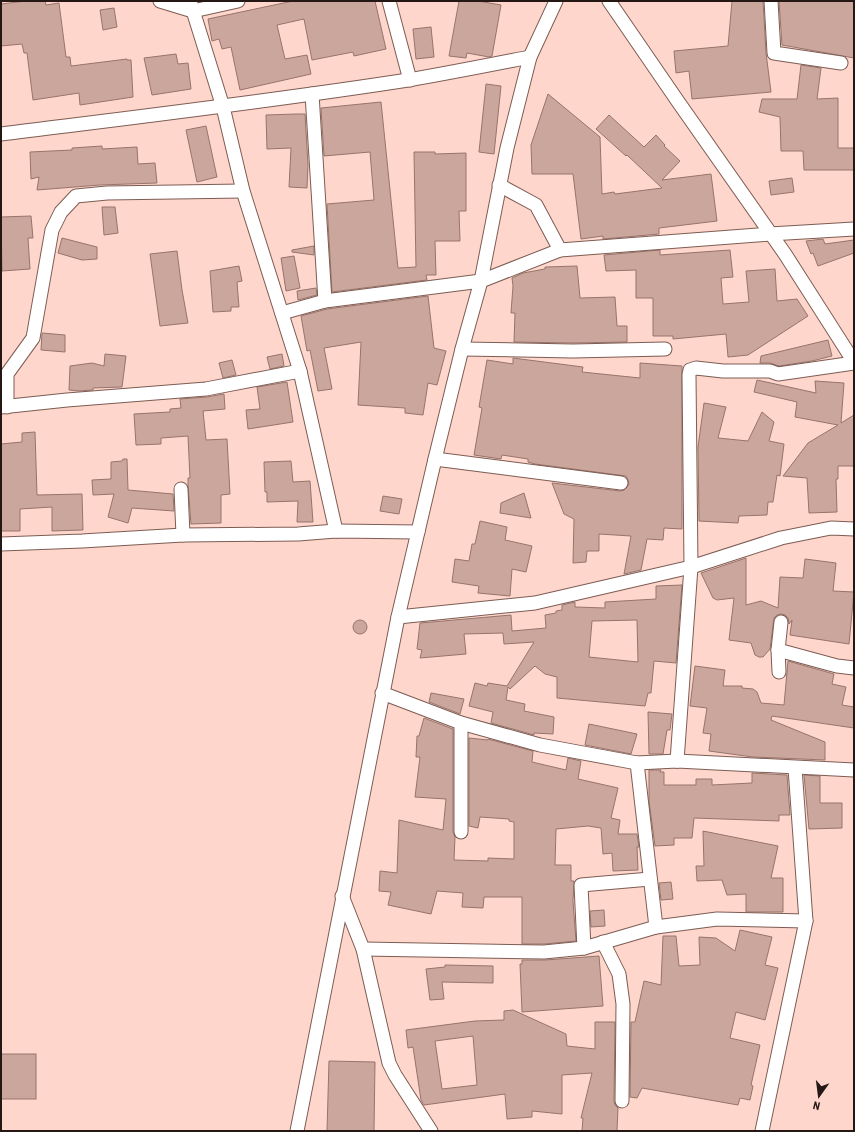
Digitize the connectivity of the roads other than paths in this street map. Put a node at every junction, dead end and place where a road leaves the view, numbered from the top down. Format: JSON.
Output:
{"nodes":[{"id":1,"x":160,"y":1,"type":"edge"},
{"id":2,"x":238,"y":1,"type":"edge"},
{"id":3,"x":389,"y":1,"type":"edge"},
{"id":4,"x":556,"y":1,"type":"edge"},
{"id":5,"x":610,"y":1,"type":"edge"},
{"id":6,"x":771,"y":1,"type":"edge"},
{"id":7,"x":192,"y":6,"type":"edge"},
{"id":8,"x":530,"y":57,"type":"junction"},
{"id":9,"x":841,"y":63,"type":"dead end"},
{"id":10,"x":410,"y":80,"type":"junction"},
{"id":11,"x":312,"y":94,"type":"junction"},
{"id":12,"x":223,"y":107,"type":"junction"},
{"id":13,"x":1,"y":134,"type":"edge"},
{"id":14,"x":499,"y":185,"type":"junction"},
{"id":15,"x":243,"y":191,"type":"junction"},
{"id":16,"x":854,"y":229,"type":"edge"},
{"id":17,"x":770,"y":234,"type":"junction"},
{"id":18,"x":560,"y":250,"type":"junction"},
{"id":19,"x":481,"y":281,"type":"junction"},
{"id":20,"x":325,"y":301,"type":"junction"},
{"id":21,"x":282,"y":313,"type":"junction"},
{"id":22,"x":462,"y":348,"type":"junction"},
{"id":23,"x":665,"y":349,"type":"dead end"},
{"id":24,"x":854,"y":363,"type":"edge"},
{"id":25,"x":300,"y":371,"type":"junction"},
{"id":26,"x":1,"y":394,"type":"edge"},
{"id":27,"x":4,"y":407,"type":"edge"},
{"id":28,"x":435,"y":459,"type":"junction"},
{"id":29,"x":621,"y":483,"type":"dead end"},
{"id":30,"x":181,"y":490,"type":"dead end"},
{"id":31,"x":854,"y":529,"type":"edge"},
{"id":32,"x":336,"y":531,"type":"junction"},
{"id":33,"x":418,"y":532,"type":"junction"},
{"id":34,"x":183,"y":535,"type":"junction"},
{"id":35,"x":1,"y":544,"type":"edge"},
{"id":36,"x":691,"y":567,"type":"junction"},
{"id":37,"x":398,"y":617,"type":"junction"},
{"id":38,"x":781,"y":622,"type":"dead end"},
{"id":39,"x":778,"y":650,"type":"junction"},
{"id":40,"x":854,"y":668,"type":"edge"},
{"id":41,"x":779,"y":672,"type":"dead end"},
{"id":42,"x":382,"y":693,"type":"junction"},
{"id":43,"x":461,"y":723,"type":"junction"},
{"id":44,"x":677,"y":761,"type":"junction"},
{"id":45,"x":637,"y":763,"type":"junction"},
{"id":46,"x":795,"y":768,"type":"junction"},
{"id":47,"x":854,"y":770,"type":"edge"},
{"id":48,"x":460,"y":832,"type":"dead end"},
{"id":49,"x":650,"y":879,"type":"junction"},
{"id":50,"x":342,"y":896,"type":"junction"},
{"id":51,"x":806,"y":921,"type":"junction"},
{"id":52,"x":656,"y":927,"type":"junction"},
{"id":53,"x":603,"y":942,"type":"junction"},
{"id":54,"x":584,"y":948,"type":"junction"},
{"id":55,"x":363,"y":949,"type":"junction"},
{"id":56,"x":622,"y":1101,"type":"dead end"},
{"id":57,"x":297,"y":1131,"type":"edge"},
{"id":58,"x":431,"y":1131,"type":"edge"},
{"id":59,"x":762,"y":1131,"type":"edge"}],
"edges":[{"from":1,"to":7,"type":"street"},
{"from":2,"to":7,"type":"street"},
{"from":3,"to":10,"type":"street"},
{"from":4,"to":8,"type":"street"},
{"from":5,"to":17,"type":"street"},
{"from":6,"to":9,"type":"street"},
{"from":7,"to":12,"type":"street"},
{"from":8,"to":10,"type":"street"},
{"from":8,"to":14,"type":"street"},
{"from":10,"to":11,"type":"street"},
{"from":11,"to":12,"type":"street"},
{"from":11,"to":20,"type":"street"},
{"from":12,"to":13,"type":"street"},
{"from":12,"to":15,"type":"street"},
{"from":14,"to":18,"type":"street"},
{"from":14,"to":19,"type":"street"},
{"from":15,"to":21,"type":"street"},
{"from":15,"to":27,"type":"street"},
{"from":16,"to":17,"type":"street"},
{"from":17,"to":18,"type":"street"},
{"from":17,"to":24,"type":"street"},
{"from":18,"to":19,"type":"street"},
{"from":19,"to":20,"type":"street"},
{"from":19,"to":22,"type":"street"},
{"from":20,"to":21,"type":"street"},
{"from":21,"to":25,"type":"street"},
{"from":22,"to":23,"type":"street"},
{"from":22,"to":28,"type":"street"},
{"from":24,"to":36,"type":"street"},
{"from":25,"to":27,"type":"street"},
{"from":25,"to":32,"type":"street"},
{"from":26,"to":27,"type":"street"},
{"from":28,"to":29,"type":"street"},
{"from":28,"to":33,"type":"street"},
{"from":30,"to":34,"type":"street"},
{"from":31,"to":36,"type":"street"},
{"from":32,"to":33,"type":"street"},
{"from":32,"to":34,"type":"street"},
{"from":33,"to":37,"type":"street"},
{"from":34,"to":35,"type":"street"},
{"from":36,"to":37,"type":"street"},
{"from":36,"to":44,"type":"street"},
{"from":37,"to":42,"type":"street"},
{"from":38,"to":39,"type":"street"},
{"from":39,"to":40,"type":"street"},
{"from":39,"to":41,"type":"street"},
{"from":42,"to":43,"type":"street"},
{"from":42,"to":50,"type":"street"},
{"from":43,"to":45,"type":"street"},
{"from":43,"to":48,"type":"street"},
{"from":44,"to":45,"type":"street"},
{"from":44,"to":46,"type":"street"},
{"from":45,"to":49,"type":"street"},
{"from":46,"to":47,"type":"street"},
{"from":46,"to":51,"type":"street"},
{"from":49,"to":52,"type":"street"},
{"from":49,"to":54,"type":"street"},
{"from":50,"to":55,"type":"street"},
{"from":50,"to":57,"type":"street"},
{"from":51,"to":52,"type":"street"},
{"from":51,"to":59,"type":"street"},
{"from":52,"to":53,"type":"street"},
{"from":53,"to":54,"type":"street"},
{"from":53,"to":56,"type":"street"},
{"from":54,"to":55,"type":"street"},
{"from":55,"to":58,"type":"street"}]}
